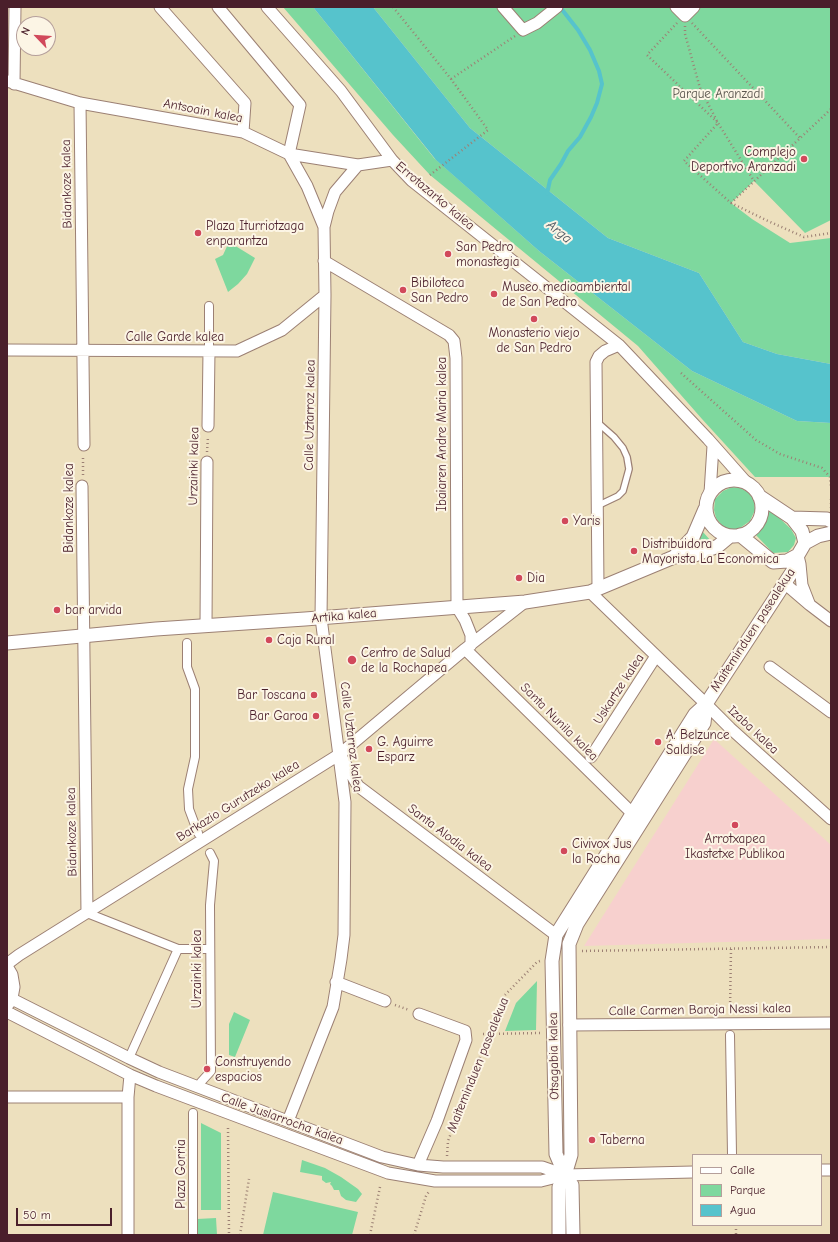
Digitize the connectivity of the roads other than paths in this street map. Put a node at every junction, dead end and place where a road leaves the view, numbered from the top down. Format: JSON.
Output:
{"nodes":[{"id":1,"x":15,"y":7,"type":"edge"},
{"id":2,"x":160,"y":7,"type":"edge"},
{"id":3,"x":218,"y":7,"type":"edge"},
{"id":4,"x":267,"y":7,"type":"edge"},
{"id":5,"x":503,"y":7,"type":"edge"},
{"id":6,"x":557,"y":7,"type":"edge"},
{"id":7,"x":676,"y":7,"type":"edge"},
{"id":8,"x":694,"y":7,"type":"edge"},
{"id":9,"x":11,"y":82,"type":"edge"},
{"id":10,"x":80,"y":102,"type":"junction"},
{"id":11,"x":243,"y":132,"type":"junction"},
{"id":12,"x":289,"y":154,"type":"junction"},
{"id":13,"x":392,"y":160,"type":"junction"},
{"id":14,"x":358,"y":165,"type":"junction"},
{"id":15,"x":324,"y":227,"type":"junction"},
{"id":16,"x":324,"y":261,"type":"junction"},
{"id":17,"x":325,"y":295,"type":"junction"},
{"id":18,"x":209,"y":306,"type":"dead end"},
{"id":19,"x":619,"y":345,"type":"junction"},
{"id":20,"x":7,"y":350,"type":"edge"},
{"id":21,"x":83,"y":350,"type":"junction"},
{"id":22,"x":209,"y":351,"type":"junction"},
{"id":23,"x":597,"y":422,"type":"junction"},
{"id":24,"x":208,"y":426,"type":"road end"},
{"id":25,"x":84,"y":445,"type":"road end"},
{"id":26,"x":713,"y":446,"type":"junction"},
{"id":27,"x":207,"y":462,"type":"road end"},
{"id":28,"x":746,"y":482,"type":"junction"},
{"id":29,"x":82,"y":486,"type":"road end"},
{"id":30,"x":710,"y":493,"type":"junction"},
{"id":31,"x":759,"y":496,"type":"junction"},
{"id":32,"x":597,"y":506,"type":"junction"},
{"id":33,"x":705,"y":509,"type":"junction"},
{"id":34,"x":792,"y":518,"type":"junction"},
{"id":35,"x":831,"y":521,"type":"edge"},
{"id":36,"x":831,"y":533,"type":"edge"},
{"id":37,"x":735,"y":536,"type":"junction"},
{"id":38,"x":805,"y":543,"type":"junction"},
{"id":39,"x":798,"y":555,"type":"junction"},
{"id":40,"x":674,"y":557,"type":"junction"},
{"id":41,"x":773,"y":562,"type":"junction"},
{"id":42,"x":785,"y":582,"type":"junction"},
{"id":43,"x":594,"y":590,"type":"junction"},
{"id":44,"x":525,"y":602,"type":"junction"},
{"id":45,"x":810,"y":606,"type":"junction"},
{"id":46,"x":457,"y":607,"type":"junction"},
{"id":47,"x":322,"y":618,"type":"junction"},
{"id":48,"x":831,"y":621,"type":"edge"},
{"id":49,"x":206,"y":626,"type":"junction"},
{"id":50,"x":83,"y":635,"type":"junction"},
{"id":51,"x":7,"y":642,"type":"edge"},
{"id":52,"x":187,"y":643,"type":"dead end"},
{"id":53,"x":468,"y":647,"type":"junction"},
{"id":54,"x":656,"y":656,"type":"junction"},
{"id":55,"x":770,"y":667,"type":"dead end"},
{"id":56,"x":706,"y":704,"type":"junction"},
{"id":57,"x":831,"y":712,"type":"edge"},
{"id":58,"x":340,"y":754,"type":"junction"},
{"id":59,"x":591,"y":757,"type":"dead end"},
{"id":60,"x":632,"y":814,"type":"junction"},
{"id":61,"x":831,"y":819,"type":"edge"},
{"id":62,"x":198,"y":833,"type":"dead end"},
{"id":63,"x":210,"y":853,"type":"dead end"},
{"id":64,"x":87,"y":913,"type":"junction"},
{"id":65,"x":556,"y":935,"type":"junction"},
{"id":66,"x":568,"y":944,"type":"joint"},
{"id":67,"x":178,"y":949,"type":"junction"},
{"id":68,"x":210,"y":949,"type":"junction"},
{"id":69,"x":7,"y":964,"type":"edge"},
{"id":70,"x":7,"y":970,"type":"edge"},
{"id":71,"x":336,"y":982,"type":"junction"},
{"id":72,"x":385,"y":1001,"type":"road end"},
{"id":73,"x":8,"y":1004,"type":"edge"},
{"id":74,"x":419,"y":1014,"type":"road end"},
{"id":75,"x":831,"y":1023,"type":"edge"},
{"id":76,"x":569,"y":1025,"type":"junction"},
{"id":77,"x":730,"y":1034,"type":"dead end"},
{"id":78,"x":128,"y":1058,"type":"junction"},
{"id":79,"x":130,"y":1075,"type":"junction"},
{"id":80,"x":201,"y":1082,"type":"dead end"},
{"id":81,"x":7,"y":1097,"type":"edge"},
{"id":82,"x":128,"y":1097,"type":"junction"},
{"id":83,"x":193,"y":1113,"type":"dead end"},
{"id":84,"x":288,"y":1121,"type":"junction"},
{"id":85,"x":732,"y":1154,"type":"edge"},
{"id":86,"x":418,"y":1165,"type":"junction"},
{"id":87,"x":692,"y":1172,"type":"edge"},
{"id":88,"x":565,"y":1175,"type":"junction"},
{"id":89,"x":128,"y":1235,"type":"edge"},
{"id":90,"x":193,"y":1235,"type":"edge"},
{"id":91,"x":559,"y":1235,"type":"edge"},
{"id":92,"x":573,"y":1235,"type":"edge"}],
"edges":[{"from":1,"to":9,"type":"street"},
{"from":2,"to":11,"type":"street"},
{"from":3,"to":12,"type":"street"},
{"from":4,"to":13,"type":"street","name":"Errotazarko kalea"},
{"from":5,"to":6,"type":"street"},
{"from":7,"to":8,"type":"street"},
{"from":9,"to":10,"type":"street","name":"Antsoain kalea"},
{"from":10,"to":11,"type":"street","name":"Antsoain kalea"},
{"from":10,"to":21,"type":"street","name":"Bidankoze kalea"},
{"from":11,"to":12,"type":"street","name":"Antsoain kalea"},
{"from":12,"to":14,"type":"street","name":"Antsoain kalea"},
{"from":12,"to":15,"type":"street","name":"Calle Uztarroz kalea"},
{"from":13,"to":14,"type":"street","name":"Antsoain kalea"},
{"from":13,"to":19,"type":"street","name":"Errotazarko kalea"},
{"from":14,"to":15,"type":"street","name":"Calle Uztarroz kalea"},
{"from":15,"to":16,"type":"street","name":"Calle Uztarroz kalea"},
{"from":16,"to":17,"type":"street","name":"Calle Uztarroz kalea"},
{"from":16,"to":46,"type":"street","name":"Ibaiaren Andre Maria kalea"},
{"from":17,"to":22,"type":"street","name":"Calle Garde kalea"},
{"from":17,"to":47,"type":"street","name":"Calle Uztarroz kalea"},
{"from":18,"to":22,"type":"street","name":"Urzainki kalea"},
{"from":19,"to":23,"type":"street"},
{"from":19,"to":26,"type":"street","name":"Errotazarko kalea"},
{"from":20,"to":21,"type":"street","name":"Calle Garde kalea"},
{"from":21,"to":22,"type":"street","name":"Calle Garde kalea"},
{"from":21,"to":25,"type":"street","name":"Bidankoze kalea"},
{"from":22,"to":24,"type":"street","name":"Urzainki kalea"},
{"from":23,"to":32,"type":"street"},
{"from":23,"to":32,"type":"lane"},
{"from":26,"to":28,"type":"street","name":"Errotazarko kalea"},
{"from":26,"to":30,"type":"street"},
{"from":27,"to":49,"type":"street","name":"Urzainki kalea"},
{"from":28,"to":30,"type":"street"},
{"from":28,"to":31,"type":"street"},
{"from":29,"to":50,"type":"street","name":"Bidankoze kalea"},
{"from":30,"to":33,"type":"street"},
{"from":31,"to":34,"type":"street"},
{"from":31,"to":37,"type":"street"},
{"from":32,"to":43,"type":"street"},
{"from":33,"to":37,"type":"street"},
{"from":33,"to":40,"type":"street","name":"Artika kalea"},
{"from":34,"to":35,"type":"street"},
{"from":34,"to":38,"type":"street"},
{"from":36,"to":38,"type":"street"},
{"from":37,"to":40,"type":"street","name":"Artika kalea"},
{"from":37,"to":41,"type":"street"},
{"from":38,"to":39,"type":"street"},
{"from":39,"to":41,"type":"street"},
{"from":39,"to":42,"type":"street","name":"Maiteminduen pasealekua"},
{"from":39,"to":45,"type":"street"},
{"from":40,"to":43,"type":"street","name":"Artika kalea"},
{"from":41,"to":42,"type":"street"},
{"from":42,"to":45,"type":"street"},
{"from":42,"to":56,"type":"street","name":"Maiteminduen pasealekua"},
{"from":43,"to":44,"type":"street","name":"Artika kalea"},
{"from":43,"to":54,"type":"street","name":"Izaba kalea"},
{"from":44,"to":46,"type":"street","name":"Artika kalea"},
{"from":44,"to":53,"type":"street","name":"Barkazio Gurutzeko kalea"},
{"from":45,"to":48,"type":"street"},
{"from":46,"to":47,"type":"street","name":"Artika kalea"},
{"from":46,"to":53,"type":"street"},
{"from":47,"to":49,"type":"street","name":"Artika kalea"},
{"from":47,"to":58,"type":"street","name":"Calle Uztarroz kalea"},
{"from":49,"to":50,"type":"street","name":"Artika kalea"},
{"from":50,"to":51,"type":"street","name":"Artika kalea"},
{"from":50,"to":64,"type":"street","name":"Bidankoze kalea"},
{"from":52,"to":62,"type":"street"},
{"from":53,"to":58,"type":"street","name":"Barkazio Gurutzeko kalea"},
{"from":53,"to":60,"type":"street","name":"Santa Nunila kalea"},
{"from":54,"to":56,"type":"street","name":"Izaba kalea"},
{"from":54,"to":59,"type":"street","name":"Uskartze kalea"},
{"from":55,"to":57,"type":"street"},
{"from":56,"to":60,"type":"street","name":"Maiteminduen pasealekua"},
{"from":56,"to":61,"type":"street","name":"Izaba kalea"},
{"from":56,"to":66,"type":"street","name":"Maiteminduen pasealekua"},
{"from":58,"to":64,"type":"street","name":"Barkazio Gurutzeko kalea"},
{"from":58,"to":65,"type":"street","name":"Santa Alodia kalea"},
{"from":58,"to":71,"type":"street","name":"Calle Uztarroz kalea"},
{"from":60,"to":65,"type":"street","name":"Maiteminduen pasealekua"},
{"from":63,"to":68,"type":"street","name":"Urzainki kalea"},
{"from":64,"to":67,"type":"street"},
{"from":64,"to":69,"type":"street","name":"Barkazio Gurutzeko kalea"},
{"from":65,"to":88,"type":"street","name":"Otsagabia kalea"},
{"from":66,"to":76,"type":"street","name":"Otsagabia kalea"},
{"from":67,"to":68,"type":"street"},
{"from":67,"to":78,"type":"street"},
{"from":68,"to":80,"type":"street","name":"Urzainki kalea"},
{"from":70,"to":73,"type":"main road"},
{"from":71,"to":72,"type":"street"},
{"from":71,"to":84,"type":"street","name":"Calle Uztarroz kalea"},
{"from":73,"to":78,"type":"street","name":"Calle Juslarrocha kalea"},
{"from":73,"to":79,"type":"street","name":"Calle Juslarrocha kalea"},
{"from":74,"to":86,"type":"street","name":"Maiteminduen pasealekua"},
{"from":75,"to":76,"type":"street","name":"Calle Carmen Baroja Nessi kalea"},
{"from":76,"to":88,"type":"street","name":"Otsagabia kalea"},
{"from":77,"to":85,"type":"street","name":"Calle Carmen Baroja Nessi kalea"},
{"from":78,"to":84,"type":"street","name":"Calle Juslarrocha kalea"},
{"from":79,"to":82,"type":"street"},
{"from":79,"to":88,"type":"street","name":"Calle Juslarrocha kalea"},
{"from":81,"to":82,"type":"street"},
{"from":82,"to":89,"type":"street"},
{"from":83,"to":90,"type":"street","name":"Plaza Gorria"},
{"from":84,"to":86,"type":"street","name":"Calle Juslarrocha kalea"},
{"from":86,"to":88,"type":"street","name":"Calle Juslarrocha kalea"},
{"from":87,"to":88,"type":"street","name":"Calle Juslarrocha kalea"},
{"from":88,"to":91,"type":"street","name":"Otsagabia kalea"},
{"from":88,"to":92,"type":"street","name":"Otsagabia kalea"}]}
